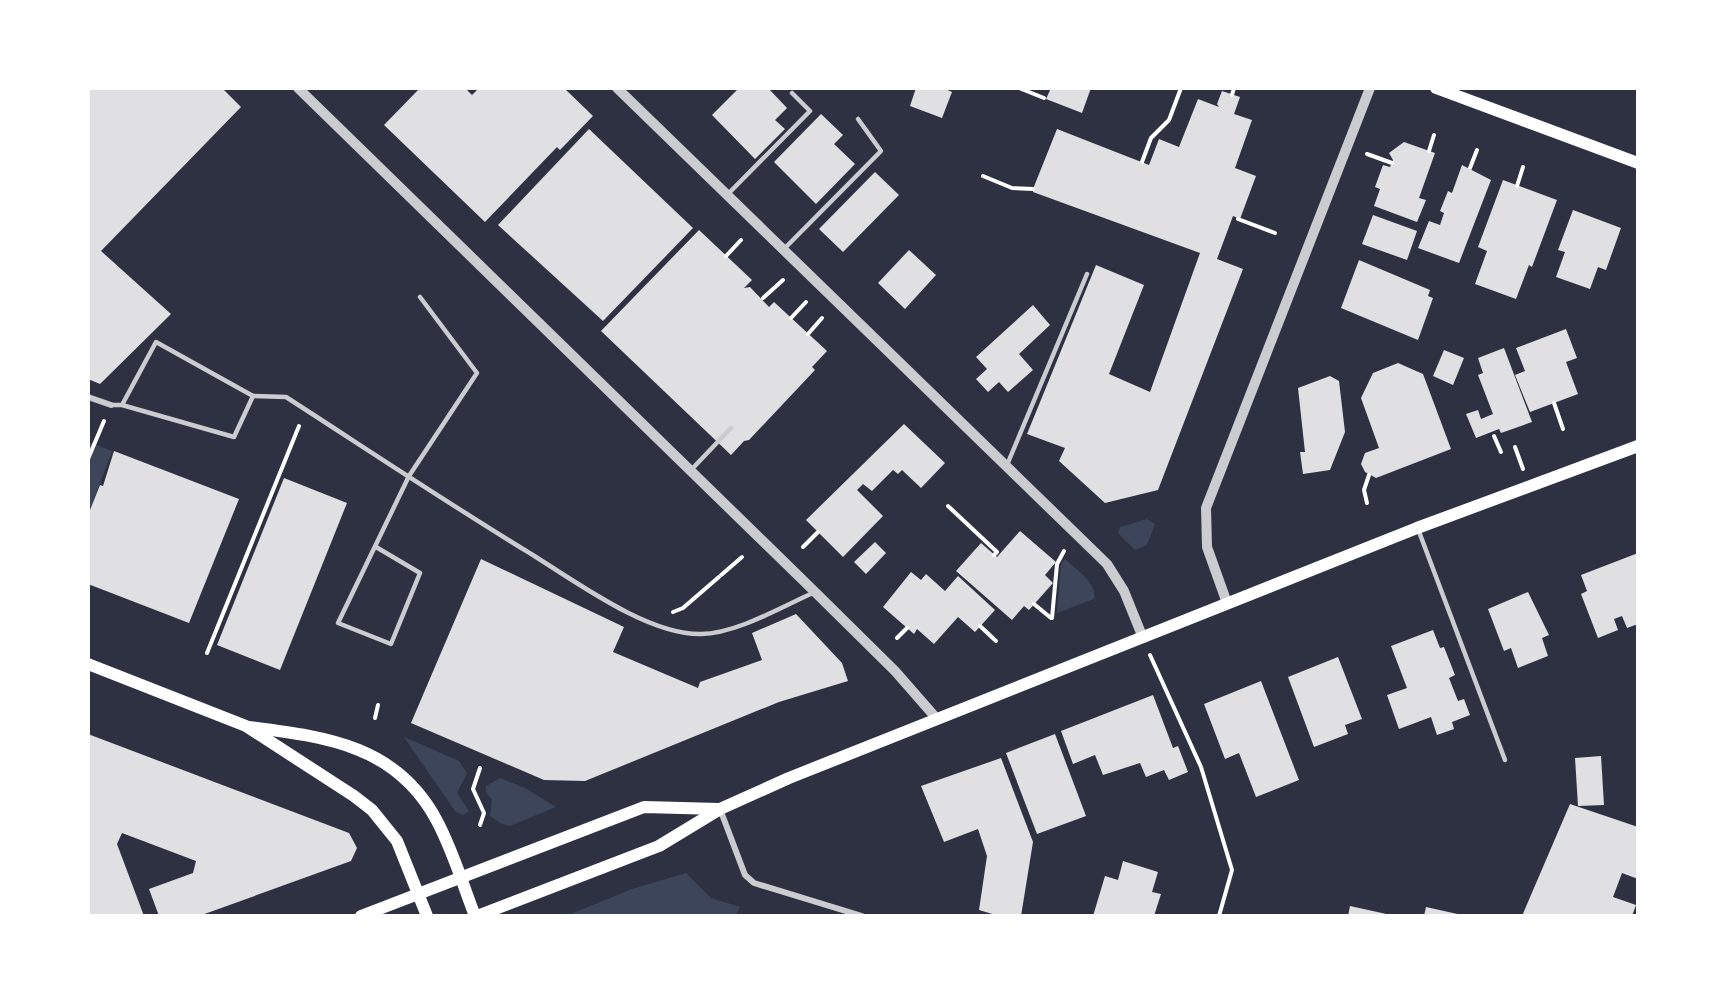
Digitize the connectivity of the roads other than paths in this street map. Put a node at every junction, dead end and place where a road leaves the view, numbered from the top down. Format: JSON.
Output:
{"nodes":[{"id":1,"x":298,"y":88,"type":"edge"},
{"id":2,"x":617,"y":88,"type":"edge"},
{"id":3,"x":1370,"y":88,"type":"edge"},
{"id":4,"x":1436,"y":88,"type":"edge"},
{"id":5,"x":792,"y":93,"type":"dead end"},
{"id":6,"x":858,"y":118,"type":"dead end"},
{"id":7,"x":1638,"y":163,"type":"edge"},
{"id":8,"x":727,"y":195,"type":"junction"},
{"id":9,"x":783,"y":250,"type":"junction"},
{"id":10,"x":1087,"y":274,"type":"dead end"},
{"id":11,"x":420,"y":297,"type":"dead end"},
{"id":12,"x":253,"y":396,"type":"junction"},
{"id":13,"x":88,"y":397,"type":"edge"},
{"id":14,"x":111,"y":405,"type":"joint"},
{"id":15,"x":122,"y":405,"type":"junction"},
{"id":16,"x":731,"y":428,"type":"dead end"},
{"id":17,"x":1638,"y":446,"type":"edge"},
{"id":18,"x":1007,"y":467,"type":"junction"},
{"id":19,"x":691,"y":470,"type":"junction"},
{"id":20,"x":409,"y":476,"type":"junction"},
{"id":21,"x":1417,"y":528,"type":"junction"},
{"id":22,"x":376,"y":547,"type":"junction"},
{"id":23,"x":815,"y":592,"type":"junction"},
{"id":24,"x":1227,"y":603,"type":"junction"},
{"id":25,"x":1143,"y":638,"type":"junction"},
{"id":26,"x":88,"y":664,"type":"edge"},
{"id":27,"x":937,"y":719,"type":"junction"},
{"id":28,"x":246,"y":726,"type":"junction"},
{"id":29,"x":1505,"y":760,"type":"dead end"},
{"id":30,"x":720,"y":809,"type":"junction"},
{"id":31,"x":460,"y":878,"type":"junction"},
{"id":32,"x":419,"y":894,"type":"junction"},
{"id":33,"x":361,"y":915,"type":"edge"},
{"id":34,"x":427,"y":915,"type":"edge"},
{"id":35,"x":476,"y":915,"type":"edge"},
{"id":36,"x":862,"y":915,"type":"edge"}],
"edges":[{"from":1,"to":19,"type":"street"},
{"from":2,"to":8,"type":"street"},
{"from":3,"to":24,"type":"street"},
{"from":4,"to":7,"type":"main road"},
{"from":5,"to":8,"type":"lane"},
{"from":6,"to":9,"type":"lane"},
{"from":8,"to":9,"type":"street"},
{"from":9,"to":18,"type":"street"},
{"from":10,"to":18,"type":"lane"},
{"from":11,"to":20,"type":"lane"},
{"from":12,"to":15,"type":"lane"},
{"from":12,"to":15,"type":"lane"},
{"from":12,"to":20,"type":"lane"},
{"from":13,"to":14,"type":"street"},
{"from":14,"to":15,"type":"lane"},
{"from":16,"to":19,"type":"lane"},
{"from":17,"to":21,"type":"main road"},
{"from":18,"to":25,"type":"street"},
{"from":19,"to":23,"type":"street"},
{"from":20,"to":22,"type":"lane"},
{"from":20,"to":23,"type":"lane"},
{"from":21,"to":24,"type":"main road"},
{"from":21,"to":29,"type":"lane"},
{"from":22,"to":22,"type":"lane"},
{"from":23,"to":27,"type":"street"},
{"from":24,"to":25,"type":"main road"},
{"from":25,"to":27,"type":"main road"},
{"from":26,"to":28,"type":"main road"},
{"from":27,"to":30,"type":"main road"},
{"from":28,"to":31,"type":"main road"},
{"from":28,"to":32,"type":"main road"},
{"from":30,"to":31,"type":"main road"},
{"from":30,"to":35,"type":"main road"},
{"from":30,"to":36,"type":"street"},
{"from":31,"to":32,"type":"main road"},
{"from":31,"to":35,"type":"main road"},
{"from":32,"to":33,"type":"main road"},
{"from":32,"to":34,"type":"main road"}]}
